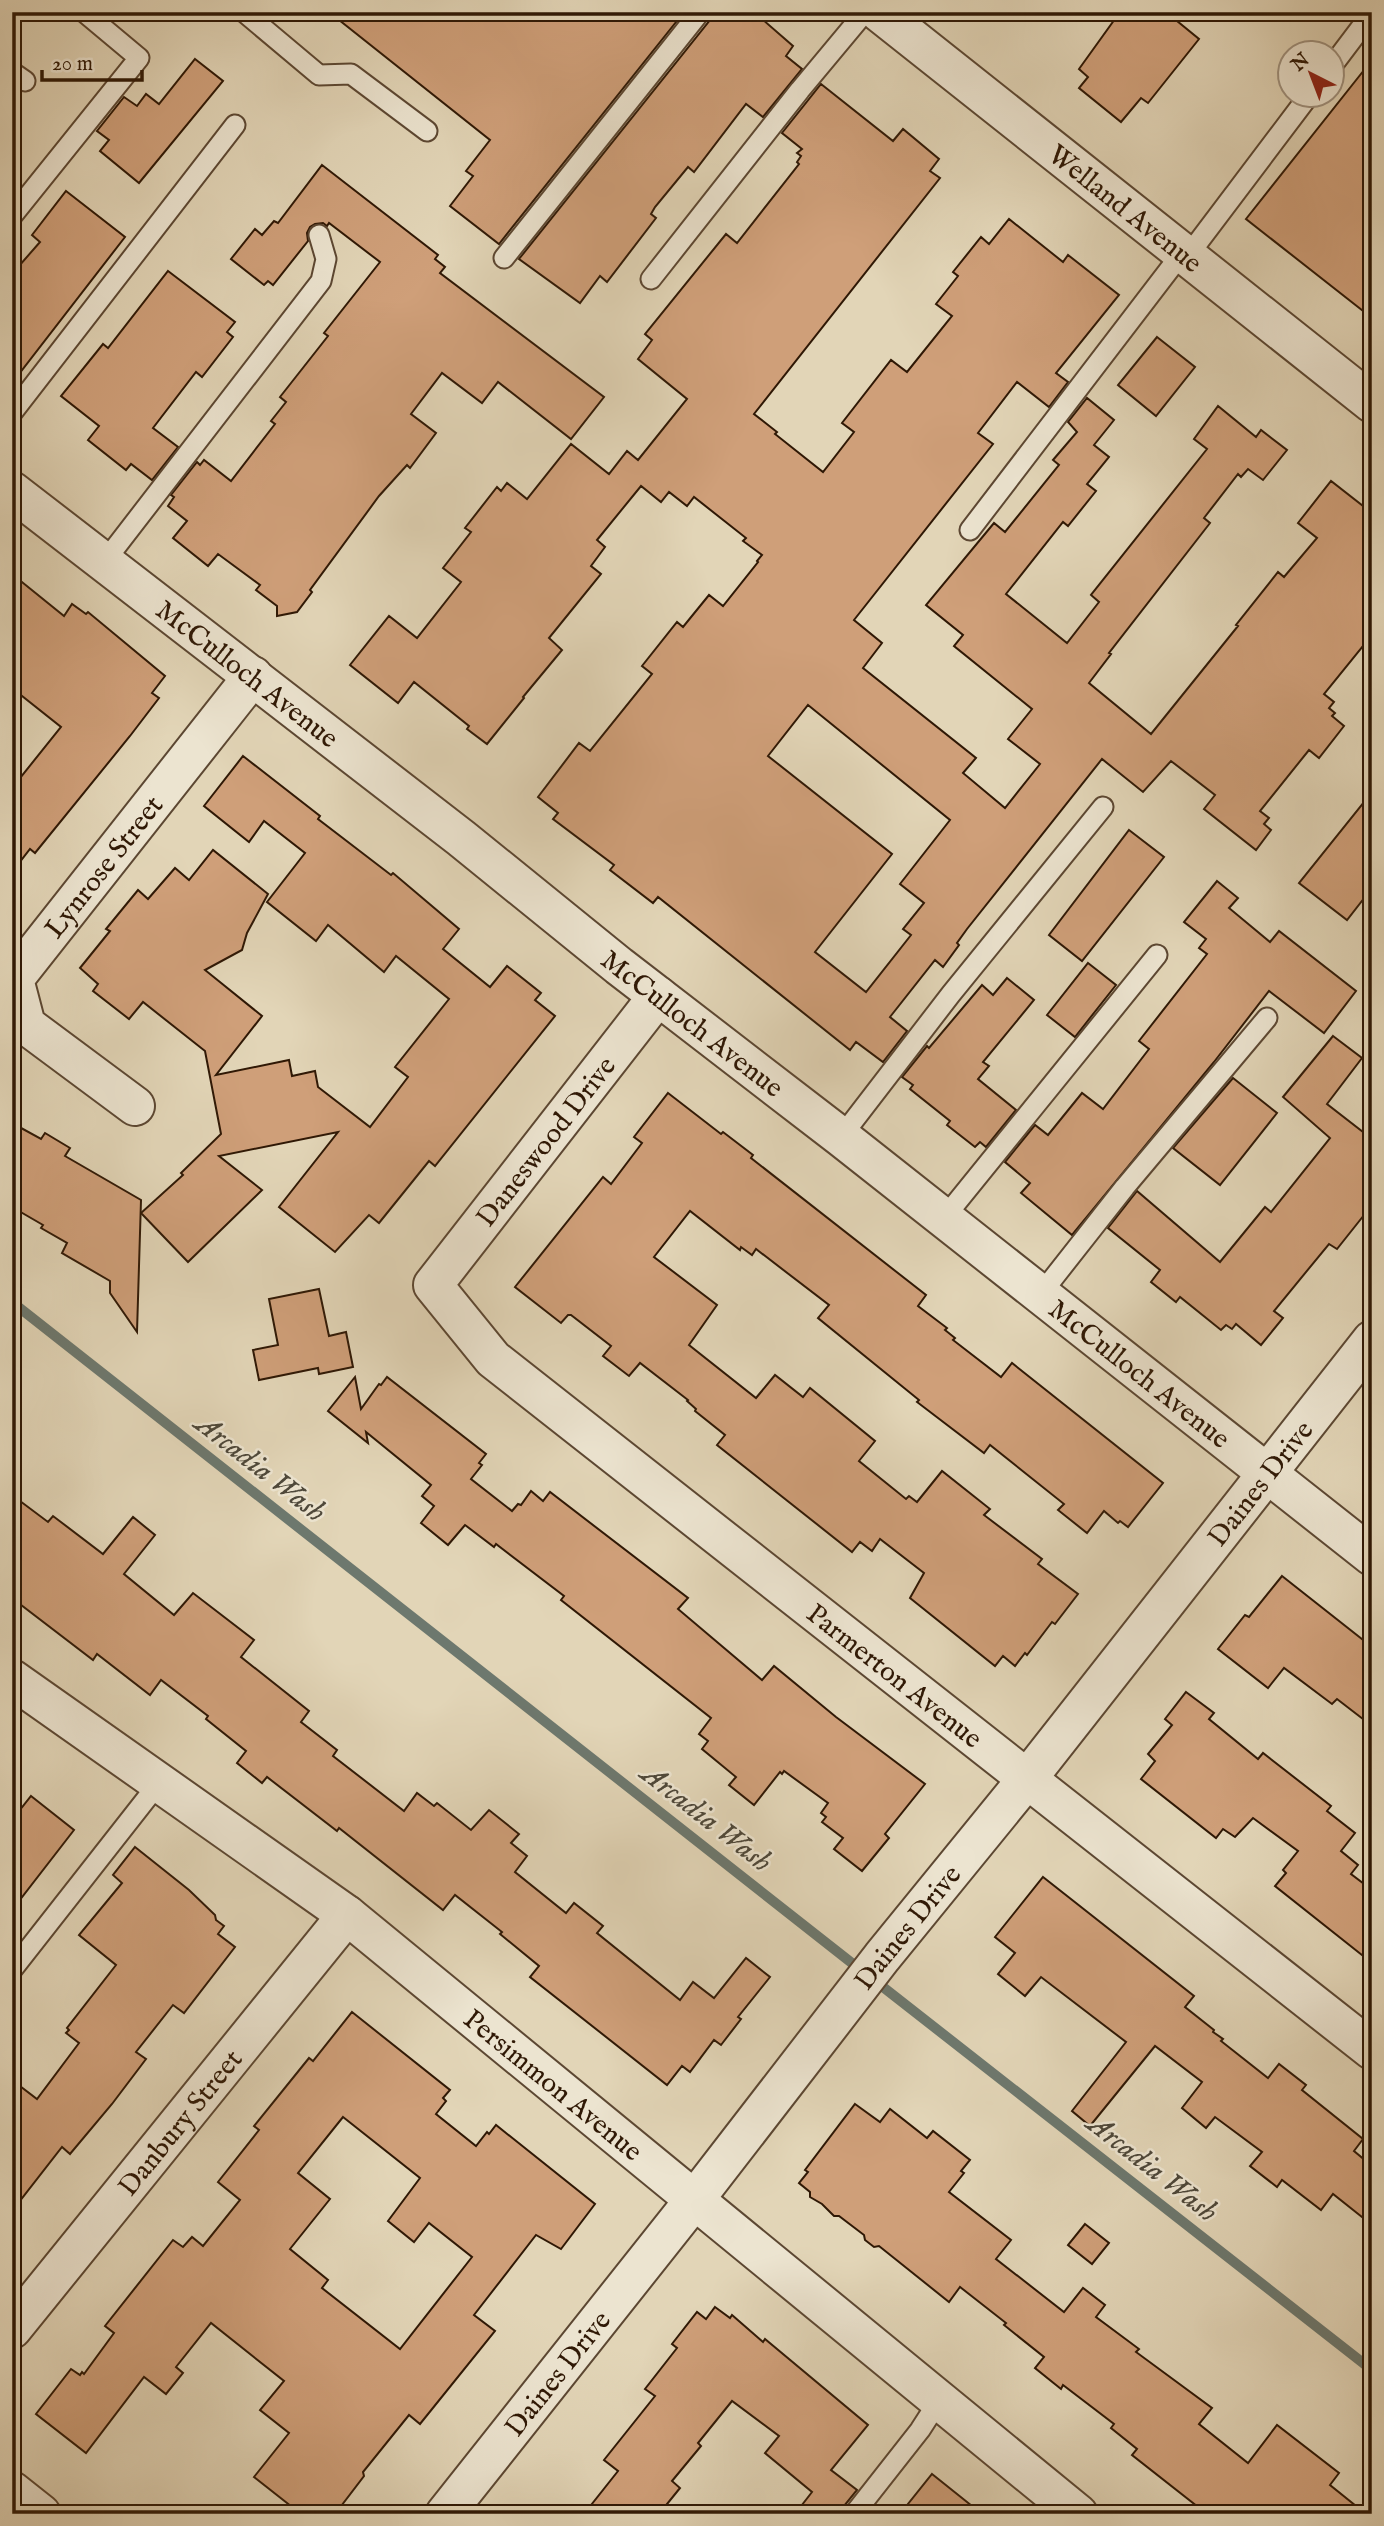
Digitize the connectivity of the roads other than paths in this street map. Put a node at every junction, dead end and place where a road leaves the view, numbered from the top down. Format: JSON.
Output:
{"nodes":[{"id":1,"x":84,"y":12,"type":"edge"},
{"id":2,"x":244,"y":12,"type":"edge"},
{"id":3,"x":700,"y":12,"type":"edge"},
{"id":4,"x":877,"y":13,"type":"edge"},
{"id":5,"x":1372,"y":13,"type":"edge"},
{"id":6,"x":1346,"y":47,"type":"edge"},
{"id":7,"x":1299,"y":108,"type":"edge"},
{"id":8,"x":235,"y":125,"type":"dead end"},
{"id":9,"x":427,"y":131,"type":"dead end"},
{"id":10,"x":12,"y":216,"type":"edge"},
{"id":11,"x":319,"y":235,"type":"dead end"},
{"id":12,"x":1185,"y":255,"type":"junction"},
{"id":13,"x":504,"y":258,"type":"dead end"},
{"id":14,"x":651,"y":279,"type":"dead end"},
{"id":15,"x":1372,"y":403,"type":"edge"},
{"id":16,"x":12,"y":413,"type":"edge"},
{"id":17,"x":12,"y":491,"type":"edge"},
{"id":18,"x":970,"y":530,"type":"dead end"},
{"id":19,"x":105,"y":561,"type":"junction"},
{"id":20,"x":253,"y":676,"type":"junction"},
{"id":21,"x":1103,"y":807,"type":"dead end"},
{"id":22,"x":1157,"y":955,"type":"dead end"},
{"id":23,"x":658,"y":996,"type":"junction"},
{"id":24,"x":1267,"y":1018,"type":"dead end"},
{"id":25,"x":135,"y":1106,"type":"dead end"},
{"id":26,"x":841,"y":1137,"type":"junction"},
{"id":27,"x":944,"y":1218,"type":"junction"},
{"id":28,"x":433,"y":1286,"type":"joint"},
{"id":29,"x":1040,"y":1295,"type":"junction"},
{"id":30,"x":1372,"y":1340,"type":"edge"},
{"id":31,"x":1267,"y":1475,"type":"junction"},
{"id":32,"x":1372,"y":1556,"type":"edge"},
{"id":33,"x":12,"y":1679,"type":"edge"},
{"id":34,"x":1027,"y":1779,"type":"junction"},
{"id":35,"x":158,"y":1784,"type":"junction"},
{"id":36,"x":347,"y":1915,"type":"junction"},
{"id":37,"x":12,"y":1970,"type":"edge"},
{"id":38,"x":1372,"y":2050,"type":"edge"},
{"id":39,"x":695,"y":2199,"type":"junction"},
{"id":40,"x":12,"y":2329,"type":"edge"},
{"id":41,"x":940,"y":2399,"type":"junction"},
{"id":42,"x":12,"y":2491,"type":"edge"},
{"id":43,"x":41,"y":2514,"type":"edge"},
{"id":44,"x":445,"y":2514,"type":"edge"},
{"id":45,"x":854,"y":2514,"type":"edge"},
{"id":46,"x":1078,"y":2514,"type":"edge"}],
"edges":[{"from":1,"to":10,"type":"lane"},
{"from":2,"to":9,"type":"lane"},
{"from":3,"to":13,"type":"lane"},
{"from":4,"to":12,"type":"street","name":"Welland Avenue"},
{"from":4,"to":14,"type":"lane"},
{"from":5,"to":6,"type":"lane"},
{"from":7,"to":12,"type":"lane"},
{"from":8,"to":16,"type":"lane"},
{"from":11,"to":19,"type":"lane"},
{"from":12,"to":15,"type":"street","name":"Welland Avenue"},
{"from":12,"to":18,"type":"lane"},
{"from":17,"to":19,"type":"street","name":"McCulloch Avenue"},
{"from":19,"to":20,"type":"street","name":"McCulloch Avenue"},
{"from":20,"to":23,"type":"street","name":"McCulloch Avenue"},
{"from":20,"to":25,"type":"street","name":"Lynrose Street"},
{"from":21,"to":26,"type":"lane"},
{"from":22,"to":27,"type":"lane"},
{"from":23,"to":26,"type":"street","name":"McCulloch Avenue"},
{"from":23,"to":28,"type":"street","name":"Daneswood Drive"},
{"from":24,"to":29,"type":"lane"},
{"from":26,"to":27,"type":"street","name":"McCulloch Avenue"},
{"from":27,"to":29,"type":"street","name":"McCulloch Avenue"},
{"from":28,"to":34,"type":"street","name":"Parmerton Avenue"},
{"from":29,"to":31,"type":"street","name":"McCulloch Avenue"},
{"from":30,"to":31,"type":"street","name":"Daines Drive"},
{"from":31,"to":32,"type":"street","name":"McCulloch Avenue"},
{"from":31,"to":34,"type":"street","name":"Daines Drive"},
{"from":33,"to":35,"type":"street","name":"Persimmon Avenue"},
{"from":34,"to":38,"type":"street","name":"Parmerton Avenue"},
{"from":34,"to":39,"type":"street","name":"Daines Drive"},
{"from":35,"to":36,"type":"street","name":"Persimmon Avenue"},
{"from":35,"to":37,"type":"lane"},
{"from":36,"to":39,"type":"street","name":"Persimmon Avenue"},
{"from":36,"to":40,"type":"street","name":"Danbury Street"},
{"from":39,"to":41,"type":"street","name":"Persimmon Avenue"},
{"from":39,"to":44,"type":"street","name":"Daines Drive"},
{"from":41,"to":45,"type":"lane"},
{"from":41,"to":46,"type":"street","name":"Persimmon Avenue"},
{"from":42,"to":43,"type":"street"}]}
